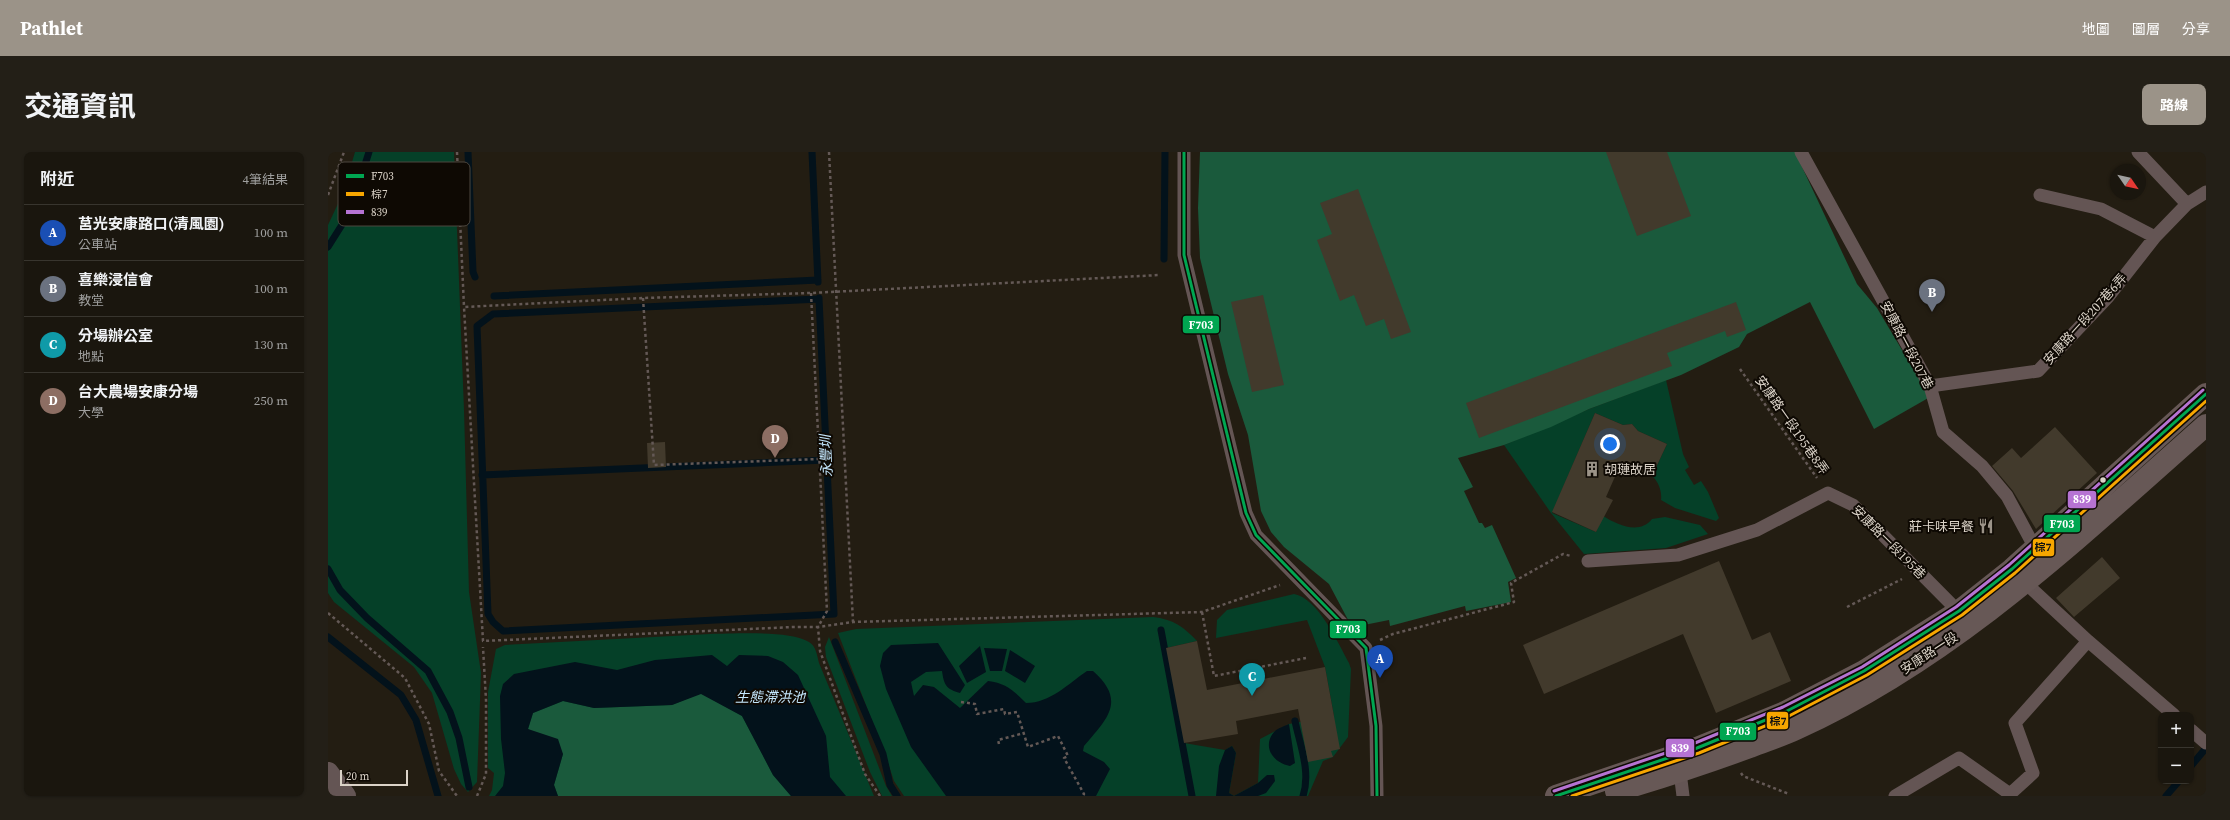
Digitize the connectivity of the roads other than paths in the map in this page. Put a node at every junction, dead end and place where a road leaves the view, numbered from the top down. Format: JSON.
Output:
{"nodes":[{"id":1,"x":1184,"y":152,"type":"edge"},
{"id":2,"x":1800,"y":152,"type":"edge"},
{"id":3,"x":2138,"y":152,"type":"edge"},
{"id":4,"x":2206,"y":192,"type":"edge"},
{"id":5,"x":2040,"y":195,"type":"dead end"},
{"id":6,"x":2187,"y":204,"type":"junction"},
{"id":7,"x":2156,"y":237,"type":"junction"},
{"id":8,"x":1930,"y":386,"type":"junction"},
{"id":9,"x":2206,"y":394,"type":"edge"},
{"id":10,"x":2206,"y":425,"type":"edge"},
{"id":11,"x":2035,"y":548,"type":"junction"},
{"id":12,"x":1588,"y":561,"type":"road end"},
{"id":13,"x":2019,"y":576,"type":"junction"},
{"id":14,"x":1964,"y":618,"type":"junction"},
{"id":15,"x":2088,"y":641,"type":"junction"},
{"id":16,"x":2171,"y":712,"type":"edge"},
{"id":17,"x":2194,"y":733,"type":"edge"},
{"id":18,"x":2205,"y":742,"type":"edge"},
{"id":19,"x":1680,"y":772,"type":"junction"},
{"id":20,"x":328,"y":774,"type":"edge"},
{"id":21,"x":2010,"y":795,"type":"edge"},
{"id":22,"x":346,"y":796,"type":"edge"},
{"id":23,"x":1377,"y":796,"type":"edge"},
{"id":24,"x":1556,"y":796,"type":"edge"},
{"id":25,"x":1601,"y":796,"type":"edge"},
{"id":26,"x":1683,"y":796,"type":"edge"},
{"id":27,"x":1895,"y":796,"type":"edge"}],
"edges":[{"from":1,"to":23,"type":"lane"},
{"from":2,"to":8,"type":"lane","name":"安康路一段207巷"},
{"from":3,"to":6,"type":"lane"},
{"from":4,"to":6,"type":"lane","name":"安康路一段207巷6弄"},
{"from":5,"to":7,"type":"lane"},
{"from":6,"to":7,"type":"lane","name":"安康路一段207巷6弄"},
{"from":7,"to":8,"type":"lane","name":"安康路一段207巷6弄"},
{"from":8,"to":11,"type":"lane","name":"安康路一段207巷"},
{"from":9,"to":11,"type":"main road","name":"安康路一段"},
{"from":10,"to":13,"type":"main road","name":"安康路一段"},
{"from":11,"to":13,"type":"main road","name":"安康路一段"},
{"from":12,"to":14,"type":"lane","name":"安康路一段195巷"},
{"from":13,"to":14,"type":"main road","name":"安康路一段"},
{"from":13,"to":15,"type":"lane"},
{"from":14,"to":19,"type":"main road","name":"安康路一段"},
{"from":14,"to":24,"type":"main road","name":"安康路一段"},
{"from":15,"to":16,"type":"lane"},
{"from":15,"to":21,"type":"lane"},
{"from":17,"to":18,"type":"lane"},
{"from":19,"to":25,"type":"main road","name":"安康路一段"},
{"from":19,"to":26,"type":"lane"},
{"from":20,"to":22,"type":"street"},
{"from":21,"to":27,"type":"lane"}]}
